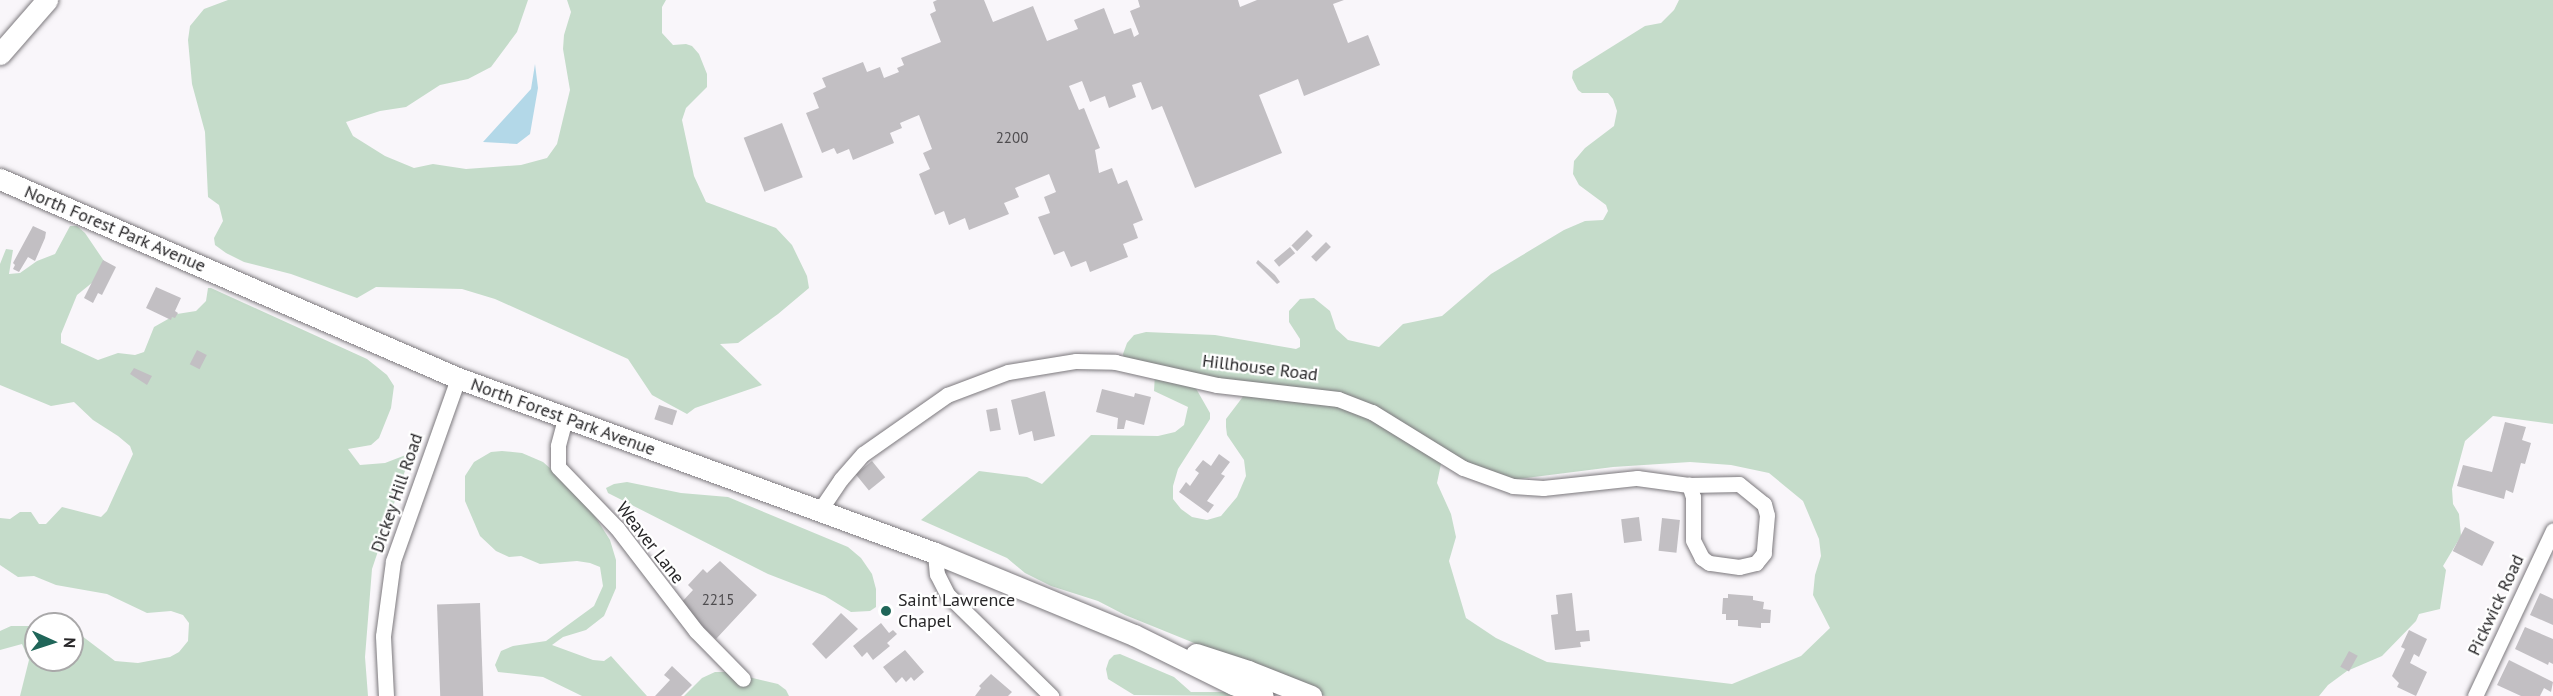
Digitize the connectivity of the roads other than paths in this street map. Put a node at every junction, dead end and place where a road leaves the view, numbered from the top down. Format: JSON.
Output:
{"nodes":[{"id":1,"x":47,"y":0,"type":"edge"},
{"id":2,"x":0,"y":54,"type":"edge"},
{"id":3,"x":0,"y":163,"type":"edge"},
{"id":4,"x":0,"y":179,"type":"edge"},
{"id":5,"x":20,"y":188,"type":"junction"},
{"id":6,"x":458,"y":378,"type":"junction"},
{"id":7,"x":565,"y":419,"type":"junction"},
{"id":8,"x":1689,"y":485,"type":"junction"},
{"id":9,"x":820,"y":510,"type":"junction"},
{"id":10,"x":2553,"y":530,"type":"edge"},
{"id":11,"x":935,"y":553,"type":"junction"},
{"id":12,"x":1134,"y":635,"type":"junction"},
{"id":13,"x":743,"y":679,"type":"dead end"},
{"id":14,"x":386,"y":696,"type":"edge"},
{"id":15,"x":1051,"y":696,"type":"edge"},
{"id":16,"x":1263,"y":696,"type":"edge"},
{"id":17,"x":1311,"y":696,"type":"edge"},
{"id":18,"x":2475,"y":696,"type":"edge"}],
"edges":[{"from":1,"to":2,"type":"main road"},
{"from":3,"to":5,"type":"main road"},
{"from":4,"to":5,"type":"main road","name":"North Forest Park Avenue"},
{"from":5,"to":6,"type":"main road","name":"North Forest Park Avenue"},
{"from":6,"to":7,"type":"main road","name":"North Forest Park Avenue"},
{"from":6,"to":14,"type":"street","name":"Dickey Hill Road"},
{"from":7,"to":9,"type":"main road","name":"North Forest Park Avenue"},
{"from":7,"to":13,"type":"street","name":"Weaver Lane"},
{"from":8,"to":8,"type":"street","name":"Hillhouse Road"},
{"from":8,"to":9,"type":"street","name":"Hillhouse Road"},
{"from":9,"to":11,"type":"main road","name":"North Forest Park Avenue"},
{"from":10,"to":18,"type":"street","name":"Pickwick Road"},
{"from":11,"to":12,"type":"main road","name":"North Forest Park Avenue"},
{"from":11,"to":15,"type":"street"},
{"from":12,"to":16,"type":"main road","name":"North Forest Park Avenue"},
{"from":12,"to":17,"type":"main road","name":"North Forest Park Avenue"}]}
